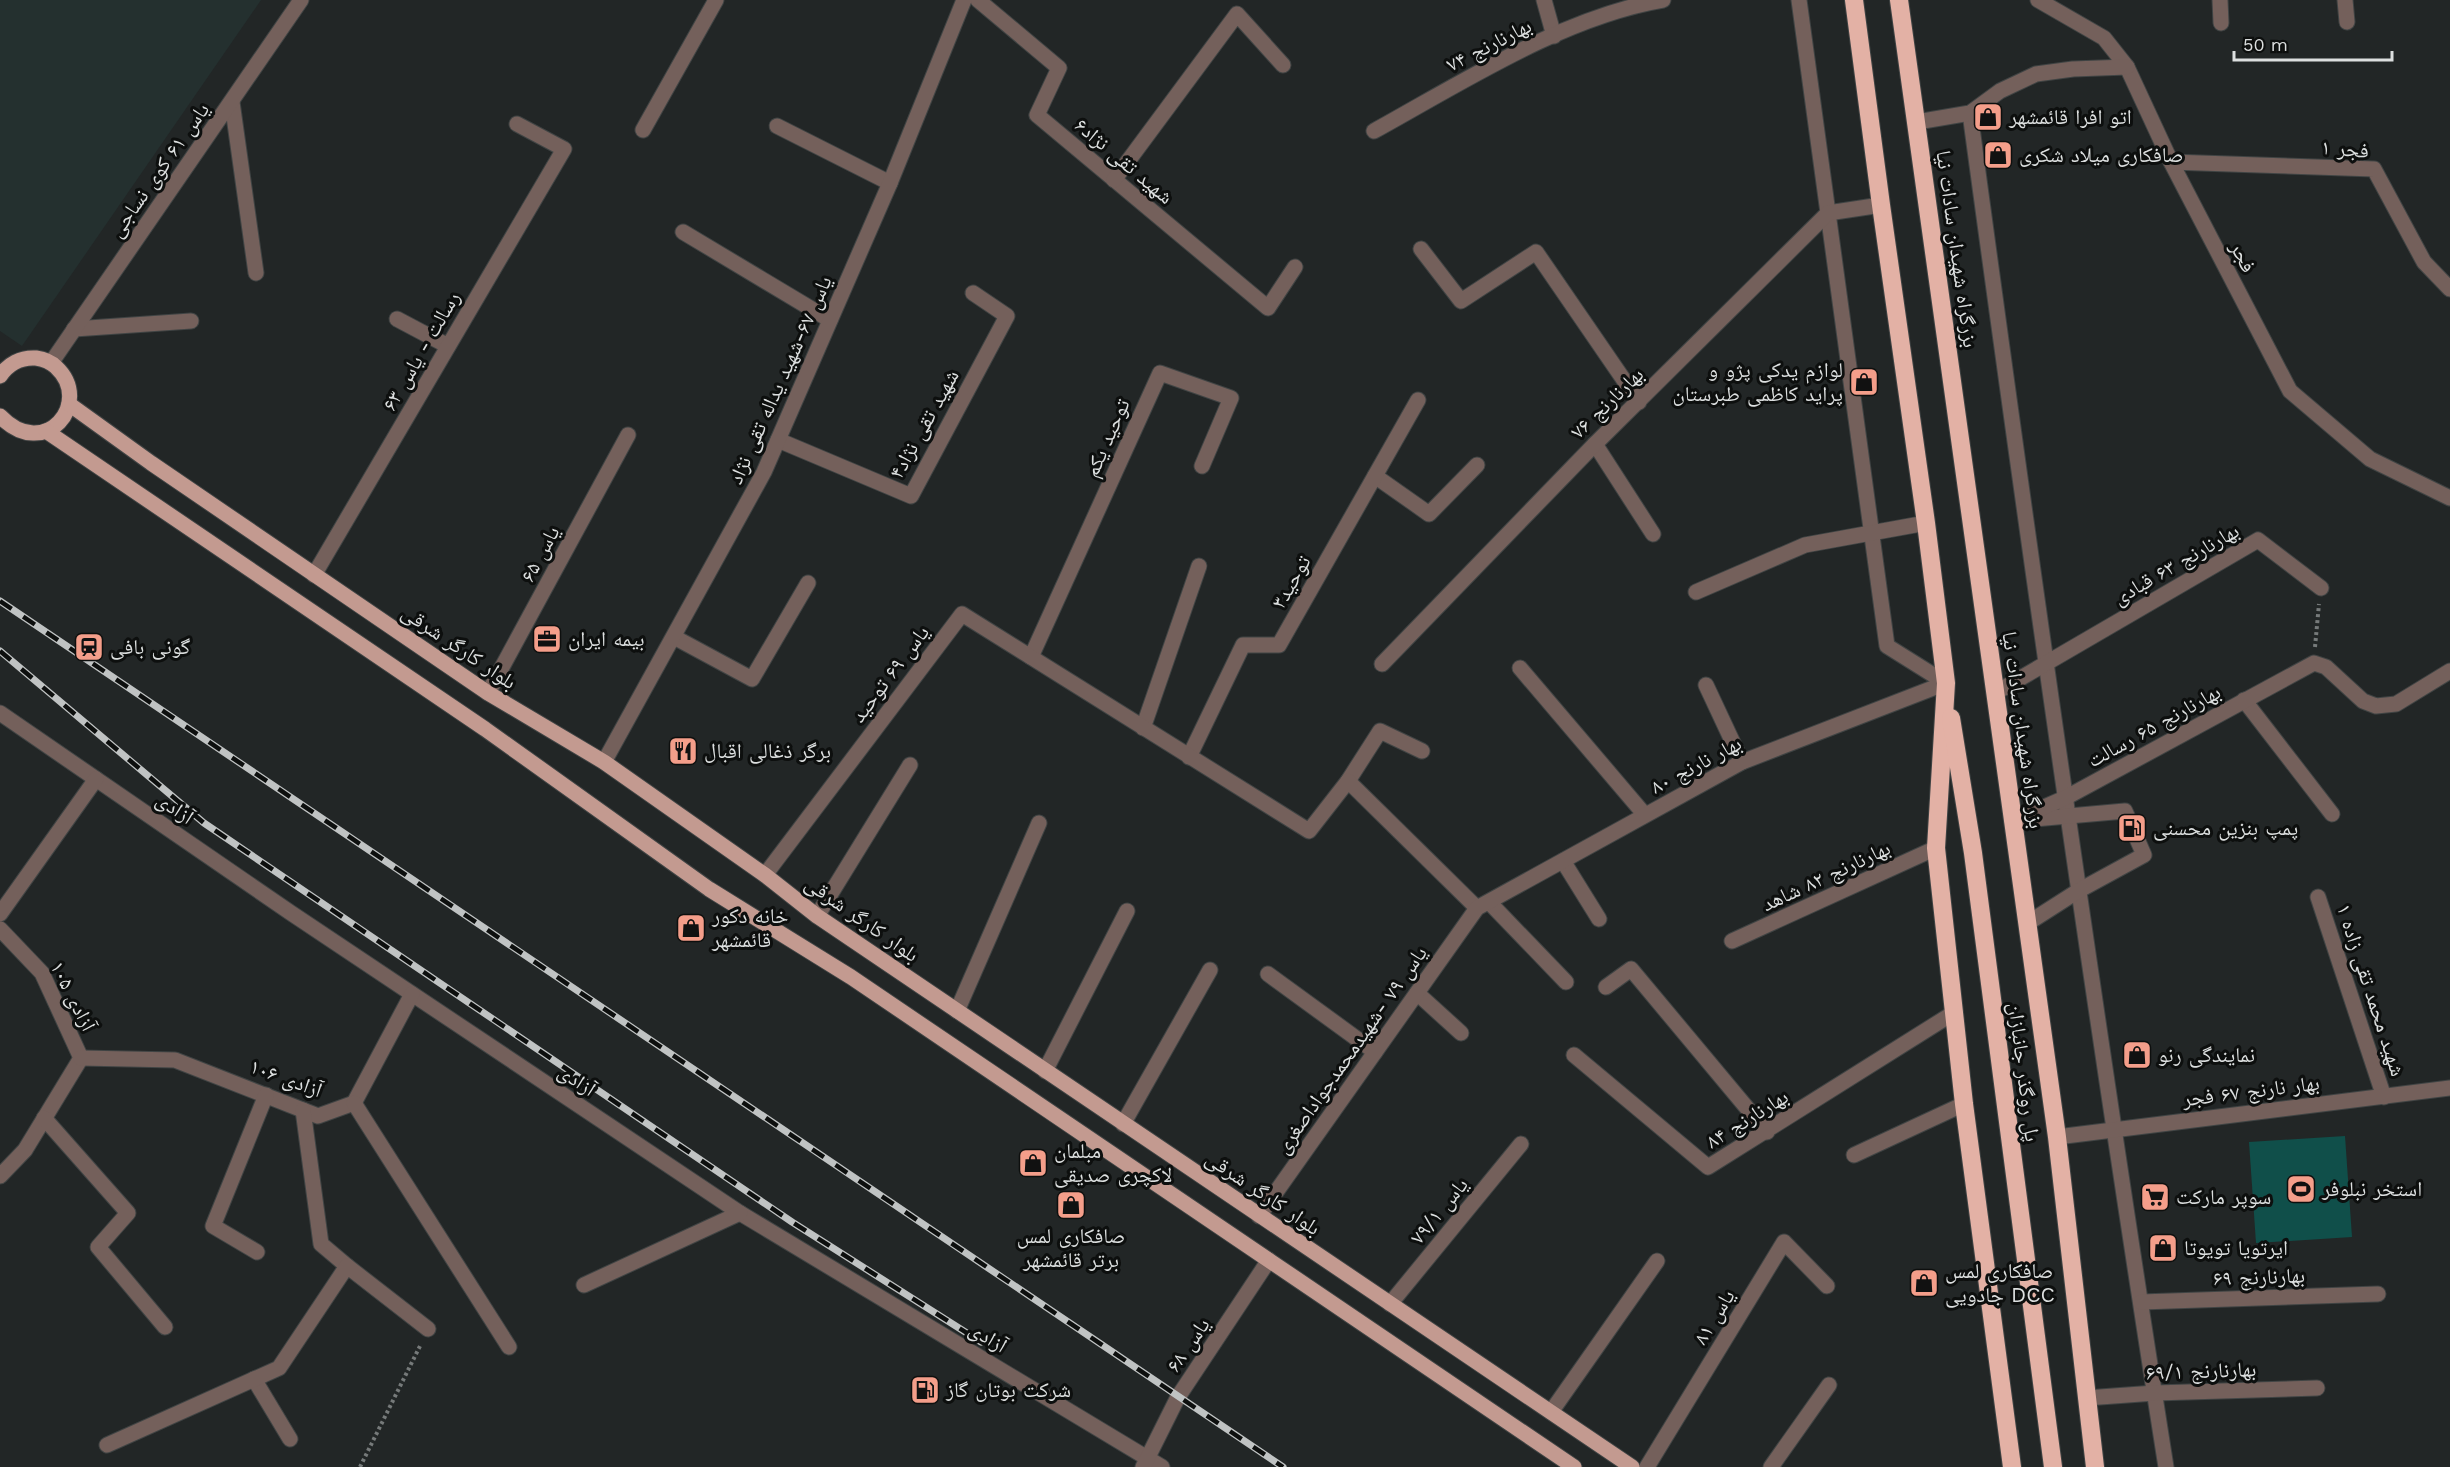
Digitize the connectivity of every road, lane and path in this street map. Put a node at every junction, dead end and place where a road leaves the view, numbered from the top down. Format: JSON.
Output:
{"nodes":[{"id":1,"x":301,"y":0,"type":"edge"},
{"id":2,"x":716,"y":0,"type":"edge"},
{"id":3,"x":964,"y":0,"type":"edge"},
{"id":4,"x":978,"y":0,"type":"edge"},
{"id":5,"x":1544,"y":0,"type":"edge"},
{"id":6,"x":1663,"y":0,"type":"edge"},
{"id":7,"x":1799,"y":0,"type":"edge"},
{"id":8,"x":1854,"y":0,"type":"edge"},
{"id":9,"x":1899,"y":0,"type":"edge"},
{"id":10,"x":2038,"y":0,"type":"edge"},
{"id":11,"x":2220,"y":0,"type":"edge"},
{"id":12,"x":2345,"y":0,"type":"edge"},
{"id":13,"x":2221,"y":22,"type":"dead end"},
{"id":14,"x":2347,"y":22,"type":"dead end"},
{"id":15,"x":1554,"y":36,"type":"junction"},
{"id":16,"x":1283,"y":66,"type":"dead end"},
{"id":17,"x":2127,"y":67,"type":"junction"},
{"id":18,"x":232,"y":102,"type":"junction"},
{"id":19,"x":1970,"y":113,"type":"junction"},
{"id":20,"x":1917,"y":122,"type":"junction"},
{"id":21,"x":518,"y":124,"type":"dead end"},
{"id":22,"x":777,"y":126,"type":"dead end"},
{"id":23,"x":643,"y":130,"type":"dead end"},
{"id":24,"x":1374,"y":131,"type":"dead end"},
{"id":25,"x":2171,"y":162,"type":"junction"},
{"id":26,"x":1114,"y":180,"type":"junction"},
{"id":27,"x":890,"y":183,"type":"junction"},
{"id":28,"x":1881,"y":205,"type":"junction"},
{"id":29,"x":1828,"y":213,"type":"junction"},
{"id":30,"x":682,"y":232,"type":"dead end"},
{"id":31,"x":1421,"y":249,"type":"dead end"},
{"id":32,"x":1294,"y":267,"type":"dead end"},
{"id":33,"x":256,"y":273,"type":"dead end"},
{"id":34,"x":2450,"y":289,"type":"edge"},
{"id":35,"x":973,"y":293,"type":"dead end"},
{"id":36,"x":397,"y":319,"type":"dead end"},
{"id":37,"x":830,"y":320,"type":"junction"},
{"id":38,"x":191,"y":321,"type":"dead end"},
{"id":39,"x":74,"y":329,"type":"junction"},
{"id":40,"x":448,"y":346,"type":"junction"},
{"id":41,"x":6,"y":360,"type":"edge"},
{"id":42,"x":51,"y":363,"type":"junction"},
{"id":43,"x":0,"y":376,"type":"edge"},
{"id":44,"x":1418,"y":400,"type":"dead end"},
{"id":45,"x":1639,"y":402,"type":"junction"},
{"id":46,"x":69,"y":404,"type":"junction"},
{"id":47,"x":0,"y":416,"type":"edge"},
{"id":48,"x":46,"y":431,"type":"junction"},
{"id":49,"x":628,"y":435,"type":"dead end"},
{"id":50,"x":778,"y":440,"type":"junction"},
{"id":51,"x":1595,"y":444,"type":"junction"},
{"id":52,"x":1477,"y":465,"type":"dead end"},
{"id":53,"x":1202,"y":466,"type":"dead end"},
{"id":54,"x":1375,"y":476,"type":"junction"},
{"id":55,"x":2450,"y":498,"type":"edge"},
{"id":56,"x":1926,"y":523,"type":"junction"},
{"id":57,"x":1872,"y":533,"type":"junction"},
{"id":58,"x":1653,"y":534,"type":"dead end"},
{"id":59,"x":1199,"y":566,"type":"dead end"},
{"id":60,"x":314,"y":575,"type":"junction"},
{"id":61,"x":808,"y":583,"type":"dead end"},
{"id":62,"x":2321,"y":588,"type":"joint"},
{"id":63,"x":1696,"y":592,"type":"dead end"},
{"id":64,"x":674,"y":637,"type":"junction"},
{"id":65,"x":1030,"y":657,"type":"junction"},
{"id":66,"x":2314,"y":663,"type":"junction"},
{"id":67,"x":1382,"y":664,"type":"dead end"},
{"id":68,"x":2045,"y":664,"type":"junction"},
{"id":69,"x":1520,"y":668,"type":"dead end"},
{"id":70,"x":2450,"y":671,"type":"edge"},
{"id":71,"x":1946,"y":683,"type":"junction"},
{"id":72,"x":1706,"y":685,"type":"dead end"},
{"id":73,"x":488,"y":693,"type":"junction"},
{"id":74,"x":1995,"y":693,"type":"junction"},
{"id":75,"x":2244,"y":700,"type":"junction"},
{"id":76,"x":0,"y":713,"type":"edge"},
{"id":77,"x":1143,"y":728,"type":"junction"},
{"id":78,"x":1422,"y":751,"type":"dead end"},
{"id":79,"x":1189,"y":757,"type":"junction"},
{"id":80,"x":604,"y":762,"type":"junction"},
{"id":81,"x":1742,"y":762,"type":"junction"},
{"id":82,"x":910,"y":765,"type":"dead end"},
{"id":83,"x":96,"y":779,"type":"junction"},
{"id":84,"x":1348,"y":781,"type":"junction"},
{"id":85,"x":2065,"y":798,"type":"junction"},
{"id":86,"x":2332,"y":814,"type":"dead end"},
{"id":87,"x":1645,"y":815,"type":"junction"},
{"id":88,"x":2067,"y":817,"type":"junction"},
{"id":89,"x":2012,"y":821,"type":"junction"},
{"id":90,"x":1039,"y":823,"type":"dead end"},
{"id":91,"x":1936,"y":848,"type":"junction"},
{"id":92,"x":1563,"y":861,"type":"junction"},
{"id":93,"x":765,"y":875,"type":"junction"},
{"id":94,"x":2078,"y":891,"type":"junction"},
{"id":95,"x":2318,"y":897,"type":"dead end"},
{"id":96,"x":1483,"y":905,"type":"junction"},
{"id":97,"x":1127,"y":911,"type":"dead end"},
{"id":98,"x":0,"y":914,"type":"edge"},
{"id":99,"x":817,"y":916,"type":"junction"},
{"id":100,"x":1599,"y":919,"type":"dead end"},
{"id":101,"x":2028,"y":923,"type":"junction"},
{"id":102,"x":0,"y":929,"type":"edge"},
{"id":103,"x":1732,"y":941,"type":"dead end"},
{"id":104,"x":1210,"y":970,"type":"dead end"},
{"id":105,"x":1268,"y":974,"type":"dead end"},
{"id":106,"x":1566,"y":982,"type":"dead end"},
{"id":107,"x":1606,"y":987,"type":"dead end"},
{"id":108,"x":1417,"y":993,"type":"junction"},
{"id":109,"x":412,"y":994,"type":"junction"},
{"id":110,"x":957,"y":1011,"type":"junction"},
{"id":111,"x":1955,"y":1012,"type":"junction"},
{"id":112,"x":1461,"y":1033,"type":"dead end"},
{"id":113,"x":1375,"y":1052,"type":"junction"},
{"id":114,"x":1574,"y":1055,"type":"dead end"},
{"id":115,"x":81,"y":1058,"type":"junction"},
{"id":116,"x":1045,"y":1071,"type":"junction"},
{"id":117,"x":2450,"y":1088,"type":"edge"},
{"id":118,"x":266,"y":1095,"type":"junction"},
{"id":119,"x":2384,"y":1097,"type":"junction"},
{"id":120,"x":354,"y":1102,"type":"junction"},
{"id":121,"x":1964,"y":1104,"type":"junction"},
{"id":122,"x":303,"y":1110,"type":"junction"},
{"id":123,"x":44,"y":1118,"type":"junction"},
{"id":124,"x":1123,"y":1124,"type":"junction"},
{"id":125,"x":2113,"y":1129,"type":"junction"},
{"id":126,"x":1767,"y":1132,"type":"junction"},
{"id":127,"x":2057,"y":1137,"type":"junction"},
{"id":128,"x":1521,"y":1144,"type":"dead end"},
{"id":129,"x":1854,"y":1155,"type":"dead end"},
{"id":130,"x":0,"y":1176,"type":"edge"},
{"id":131,"x":740,"y":1213,"type":"junction"},
{"id":132,"x":1259,"y":1216,"type":"junction"},
{"id":133,"x":257,"y":1252,"type":"dead end"},
{"id":134,"x":1269,"y":1260,"type":"junction"},
{"id":135,"x":1657,"y":1261,"type":"dead end"},
{"id":136,"x":347,"y":1266,"type":"junction"},
{"id":137,"x":584,"y":1285,"type":"dead end"},
{"id":138,"x":1827,"y":1286,"type":"dead end"},
{"id":139,"x":2378,"y":1294,"type":"dead end"},
{"id":140,"x":2140,"y":1302,"type":"junction"},
{"id":141,"x":1390,"y":1304,"type":"junction"},
{"id":142,"x":165,"y":1327,"type":"dead end"},
{"id":143,"x":428,"y":1329,"type":"joint"},
{"id":144,"x":509,"y":1347,"type":"dead end"},
{"id":145,"x":254,"y":1379,"type":"junction"},
{"id":146,"x":1829,"y":1384,"type":"dead end"},
{"id":147,"x":2318,"y":1388,"type":"dead end"},
{"id":148,"x":2155,"y":1394,"type":"junction"},
{"id":149,"x":2086,"y":1398,"type":"junction"},
{"id":150,"x":1551,"y":1412,"type":"junction"},
{"id":151,"x":290,"y":1439,"type":"dead end"},
{"id":152,"x":107,"y":1445,"type":"dead end"},
{"id":153,"x":1145,"y":1462,"type":"edge"},
{"id":154,"x":360,"y":1467,"type":"edge"},
{"id":155,"x":1162,"y":1467,"type":"edge"},
{"id":156,"x":1574,"y":1467,"type":"edge"},
{"id":157,"x":1632,"y":1467,"type":"edge"},
{"id":158,"x":1647,"y":1467,"type":"edge"},
{"id":159,"x":1772,"y":1467,"type":"edge"},
{"id":160,"x":2012,"y":1467,"type":"edge"},
{"id":161,"x":2053,"y":1467,"type":"edge"},
{"id":162,"x":2095,"y":1467,"type":"edge"},
{"id":163,"x":2166,"y":1467,"type":"edge"}],
"edges":[{"from":1,"to":18,"type":"street","name":"یاس ۶۱ کوی نساجی"},
{"from":2,"to":23,"type":"street"},
{"from":3,"to":27,"type":"street","name":"یاس ۶۷-شهید یداله تقی نژاد"},
{"from":4,"to":26,"type":"street","name":"شهید تقی نژاد۶"},
{"from":5,"to":15,"type":"street"},
{"from":6,"to":15,"type":"street","name":"بهارنارنج ۷۴"},
{"from":7,"to":29,"type":"street"},
{"from":8,"to":28,"type":"highway"},
{"from":9,"to":20,"type":"highway","name":"بزرگراه شهیدان سادات نیا"},
{"from":10,"to":17,"type":"street","name":"فجر"},
{"from":11,"to":13,"type":"street"},
{"from":12,"to":14,"type":"street"},
{"from":15,"to":24,"type":"street","name":"بهارنارنج ۷۴"},
{"from":16,"to":26,"type":"street"},
{"from":17,"to":19,"type":"street"},
{"from":17,"to":25,"type":"street","name":"فجر"},
{"from":18,"to":33,"type":"street"},
{"from":18,"to":39,"type":"street","name":"یاس ۶۱ کوی نساجی"},
{"from":19,"to":20,"type":"street"},
{"from":19,"to":68,"type":"street"},
{"from":20,"to":74,"type":"highway","name":"بزرگراه شهیدان سادات نیا"},
{"from":21,"to":40,"type":"street","name":"رسالت - یاس ۶۳"},
{"from":22,"to":27,"type":"street"},
{"from":25,"to":34,"type":"street","name":"فجر ۱"},
{"from":25,"to":55,"type":"street","name":"فجر"},
{"from":26,"to":32,"type":"street","name":"شهید تقی نژاد۶"},
{"from":27,"to":37,"type":"street","name":"یاس ۶۷-شهید یداله تقی نژاد"},
{"from":28,"to":29,"type":"street"},
{"from":28,"to":56,"type":"highway"},
{"from":29,"to":45,"type":"street","name":"بهارنارنج ۷۶"},
{"from":29,"to":57,"type":"street"},
{"from":30,"to":37,"type":"street"},
{"from":31,"to":45,"type":"street"},
{"from":35,"to":50,"type":"street","name":"شهید تقی نژاد۴"},
{"from":36,"to":40,"type":"street"},
{"from":37,"to":50,"type":"street","name":"یاس ۶۷-شهید یداله تقی نژاد"},
{"from":38,"to":39,"type":"street"},
{"from":39,"to":42,"type":"street","name":"یاس ۶۱ کوی نساجی"},
{"from":40,"to":60,"type":"street","name":"رسالت - یاس ۶۳"},
{"from":41,"to":42,"type":"main road"},
{"from":41,"to":43,"type":"main road"},
{"from":42,"to":46,"type":"main road"},
{"from":44,"to":54,"type":"street","name":"توحید۳"},
{"from":45,"to":51,"type":"street","name":"بهارنارنج ۷۶"},
{"from":46,"to":48,"type":"main road"},
{"from":46,"to":60,"type":"main road","name":"بلوار کارگر شرقی"},
{"from":47,"to":48,"type":"main road"},
{"from":48,"to":134,"type":"main road"},
{"from":49,"to":73,"type":"street","name":"یاس ۶۵"},
{"from":50,"to":64,"type":"street","name":"یاس ۶۷-شهید یداله تقی نژاد"},
{"from":51,"to":58,"type":"street"},
{"from":51,"to":67,"type":"street","name":"بهارنارنج ۷۶"},
{"from":52,"to":54,"type":"street"},
{"from":53,"to":65,"type":"street","name":"توحید یکم"},
{"from":54,"to":79,"type":"street","name":"توحید۳"},
{"from":56,"to":57,"type":"street"},
{"from":56,"to":71,"type":"highway"},
{"from":57,"to":63,"type":"street"},
{"from":57,"to":71,"type":"street"},
{"from":59,"to":77,"type":"street"},
{"from":60,"to":73,"type":"main road","name":"بلوار کارگر شرقی"},
{"from":61,"to":64,"type":"street"},
{"from":62,"to":66,"type":"path"},
{"from":62,"to":68,"type":"street","name":"بهارنارنج ۶۳ قبادی"},
{"from":64,"to":80,"type":"street","name":"یاس ۶۷-شهید یداله تقی نژاد"},
{"from":65,"to":77,"type":"street"},
{"from":65,"to":93,"type":"street","name":"یاس ۶۹ توحید"},
{"from":66,"to":70,"type":"street"},
{"from":66,"to":75,"type":"street","name":"بهارنارنج ۶۵ رسالت"},
{"from":68,"to":74,"type":"street"},
{"from":68,"to":85,"type":"street"},
{"from":69,"to":87,"type":"street"},
{"from":71,"to":81,"type":"street","name":"بهار نارنج ۸۰"},
{"from":71,"to":91,"type":"highway"},
{"from":71,"to":161,"type":"highway","name":"پل روگذر جانبازان"},
{"from":72,"to":81,"type":"street"},
{"from":73,"to":80,"type":"main road","name":"بلوار کارگر شرقی"},
{"from":74,"to":89,"type":"highway","name":"بزرگراه شهیدان سادات نیا"},
{"from":75,"to":85,"type":"street","name":"بهارنارنج ۶۵ رسالت"},
{"from":75,"to":86,"type":"street"},
{"from":76,"to":83,"type":"street","name":"آزادی"},
{"from":77,"to":79,"type":"street"},
{"from":78,"to":84,"type":"street"},
{"from":79,"to":84,"type":"street"},
{"from":80,"to":93,"type":"main road","name":"بلوار کارگر شرقی"},
{"from":81,"to":87,"type":"street","name":"بهار نارنج ۸۰"},
{"from":82,"to":99,"type":"street"},
{"from":83,"to":98,"type":"street"},
{"from":83,"to":109,"type":"street","name":"آزادی"},
{"from":84,"to":96,"type":"street"},
{"from":85,"to":88,"type":"street"},
{"from":85,"to":89,"type":"street","name":"بهارنارنج ۶۵ رسالت"},
{"from":87,"to":92,"type":"street","name":"بهار نارنج ۸۰"},
{"from":88,"to":89,"type":"street"},
{"from":88,"to":94,"type":"street"},
{"from":88,"to":94,"type":"street"},
{"from":89,"to":101,"type":"highway","name":"بزرگراه شهیدان سادات نیا"},
{"from":90,"to":110,"type":"street"},
{"from":91,"to":103,"type":"street","name":"بهارنارنج ۸۲ شاهد"},
{"from":91,"to":111,"type":"highway"},
{"from":92,"to":96,"type":"street","name":"بهار نارنج ۸۰"},
{"from":92,"to":100,"type":"street"},
{"from":93,"to":99,"type":"main road","name":"بلوار کارگر شرقی"},
{"from":94,"to":101,"type":"street"},
{"from":94,"to":125,"type":"street"},
{"from":95,"to":119,"type":"street","name":"شهید محمد تقی زاده ۱"},
{"from":96,"to":106,"type":"street"},
{"from":96,"to":108,"type":"street","name":"یاس ۷۹ -شهیدمحمدجواداصغری"},
{"from":97,"to":116,"type":"street"},
{"from":99,"to":110,"type":"main road","name":"بلوار کارگر شرقی"},
{"from":101,"to":127,"type":"highway","name":"بزرگراه شهیدان سادات نیا"},
{"from":102,"to":115,"type":"street","name":"آزادی ۱۰۵"},
{"from":104,"to":124,"type":"street"},
{"from":105,"to":113,"type":"street"},
{"from":107,"to":126,"type":"street"},
{"from":108,"to":112,"type":"street"},
{"from":108,"to":113,"type":"street","name":"یاس ۷۹ -شهیدمحمدجواداصغری"},
{"from":109,"to":120,"type":"street"},
{"from":109,"to":131,"type":"street","name":"آزادی"},
{"from":110,"to":116,"type":"main road","name":"بلوار کارگر شرقی"},
{"from":111,"to":121,"type":"highway"},
{"from":111,"to":126,"type":"street","name":"بهارنارنج ۸۴"},
{"from":113,"to":132,"type":"street","name":"یاس ۷۹ -شهیدمحمدجواداصغری"},
{"from":114,"to":126,"type":"street","name":"بهارنارنج ۸۴"},
{"from":115,"to":118,"type":"street","name":"آزادی ۱۰۶"},
{"from":115,"to":123,"type":"street","name":"آزادی ۱۰۵"},
{"from":116,"to":124,"type":"main road","name":"بلوار کارگر شرقی"},
{"from":117,"to":119,"type":"street","name":"بهار نارنج ۶۷ فجر"},
{"from":118,"to":122,"type":"street","name":"آزادی ۱۰۶"},
{"from":118,"to":133,"type":"street"},
{"from":119,"to":125,"type":"street","name":"بهار نارنج ۶۷ فجر"},
{"from":120,"to":122,"type":"street","name":"آزادی ۱۰۶"},
{"from":120,"to":144,"type":"street"},
{"from":121,"to":129,"type":"street"},
{"from":121,"to":160,"type":"highway"},
{"from":122,"to":136,"type":"street"},
{"from":123,"to":130,"type":"street","name":"آزادی ۱۰۵"},
{"from":123,"to":142,"type":"street"},
{"from":124,"to":132,"type":"main road","name":"بلوار کارگر شرقی"},
{"from":125,"to":127,"type":"street","name":"بهار نارنج ۶۷ فجر"},
{"from":125,"to":140,"type":"street"},
{"from":127,"to":149,"type":"highway","name":"بزرگراه شهیدان سادات نیا"},
{"from":128,"to":141,"type":"street","name":"یاس ۷۹/۱"},
{"from":131,"to":137,"type":"street"},
{"from":131,"to":153,"type":"street","name":"آزادی"},
{"from":132,"to":141,"type":"main road","name":"بلوار کارگر شرقی"},
{"from":134,"to":153,"type":"street","name":"یاس ۶۸"},
{"from":134,"to":156,"type":"main road"},
{"from":135,"to":150,"type":"street"},
{"from":136,"to":143,"type":"street"},
{"from":136,"to":145,"type":"street"},
{"from":138,"to":158,"type":"street","name":"یاس ۸۱"},
{"from":139,"to":140,"type":"street","name":"بهارنارنج ۶۹"},
{"from":140,"to":148,"type":"street"},
{"from":141,"to":150,"type":"main road","name":"بلوار کارگر شرقی"},
{"from":143,"to":154,"type":"path"},
{"from":145,"to":151,"type":"street"},
{"from":145,"to":152,"type":"street"},
{"from":146,"to":159,"type":"street"},
{"from":147,"to":148,"type":"street","name":"بهارنارنج ۶۹/۱"},
{"from":148,"to":149,"type":"street","name":"بهارنارنج ۶۹/۱"},
{"from":148,"to":163,"type":"street"},
{"from":149,"to":162,"type":"highway","name":"بزرگراه شهیدان سادات نیا"},
{"from":150,"to":157,"type":"main road","name":"بلوار کارگر شرقی"},
{"from":153,"to":155,"type":"street","name":"آزادی"}]}
